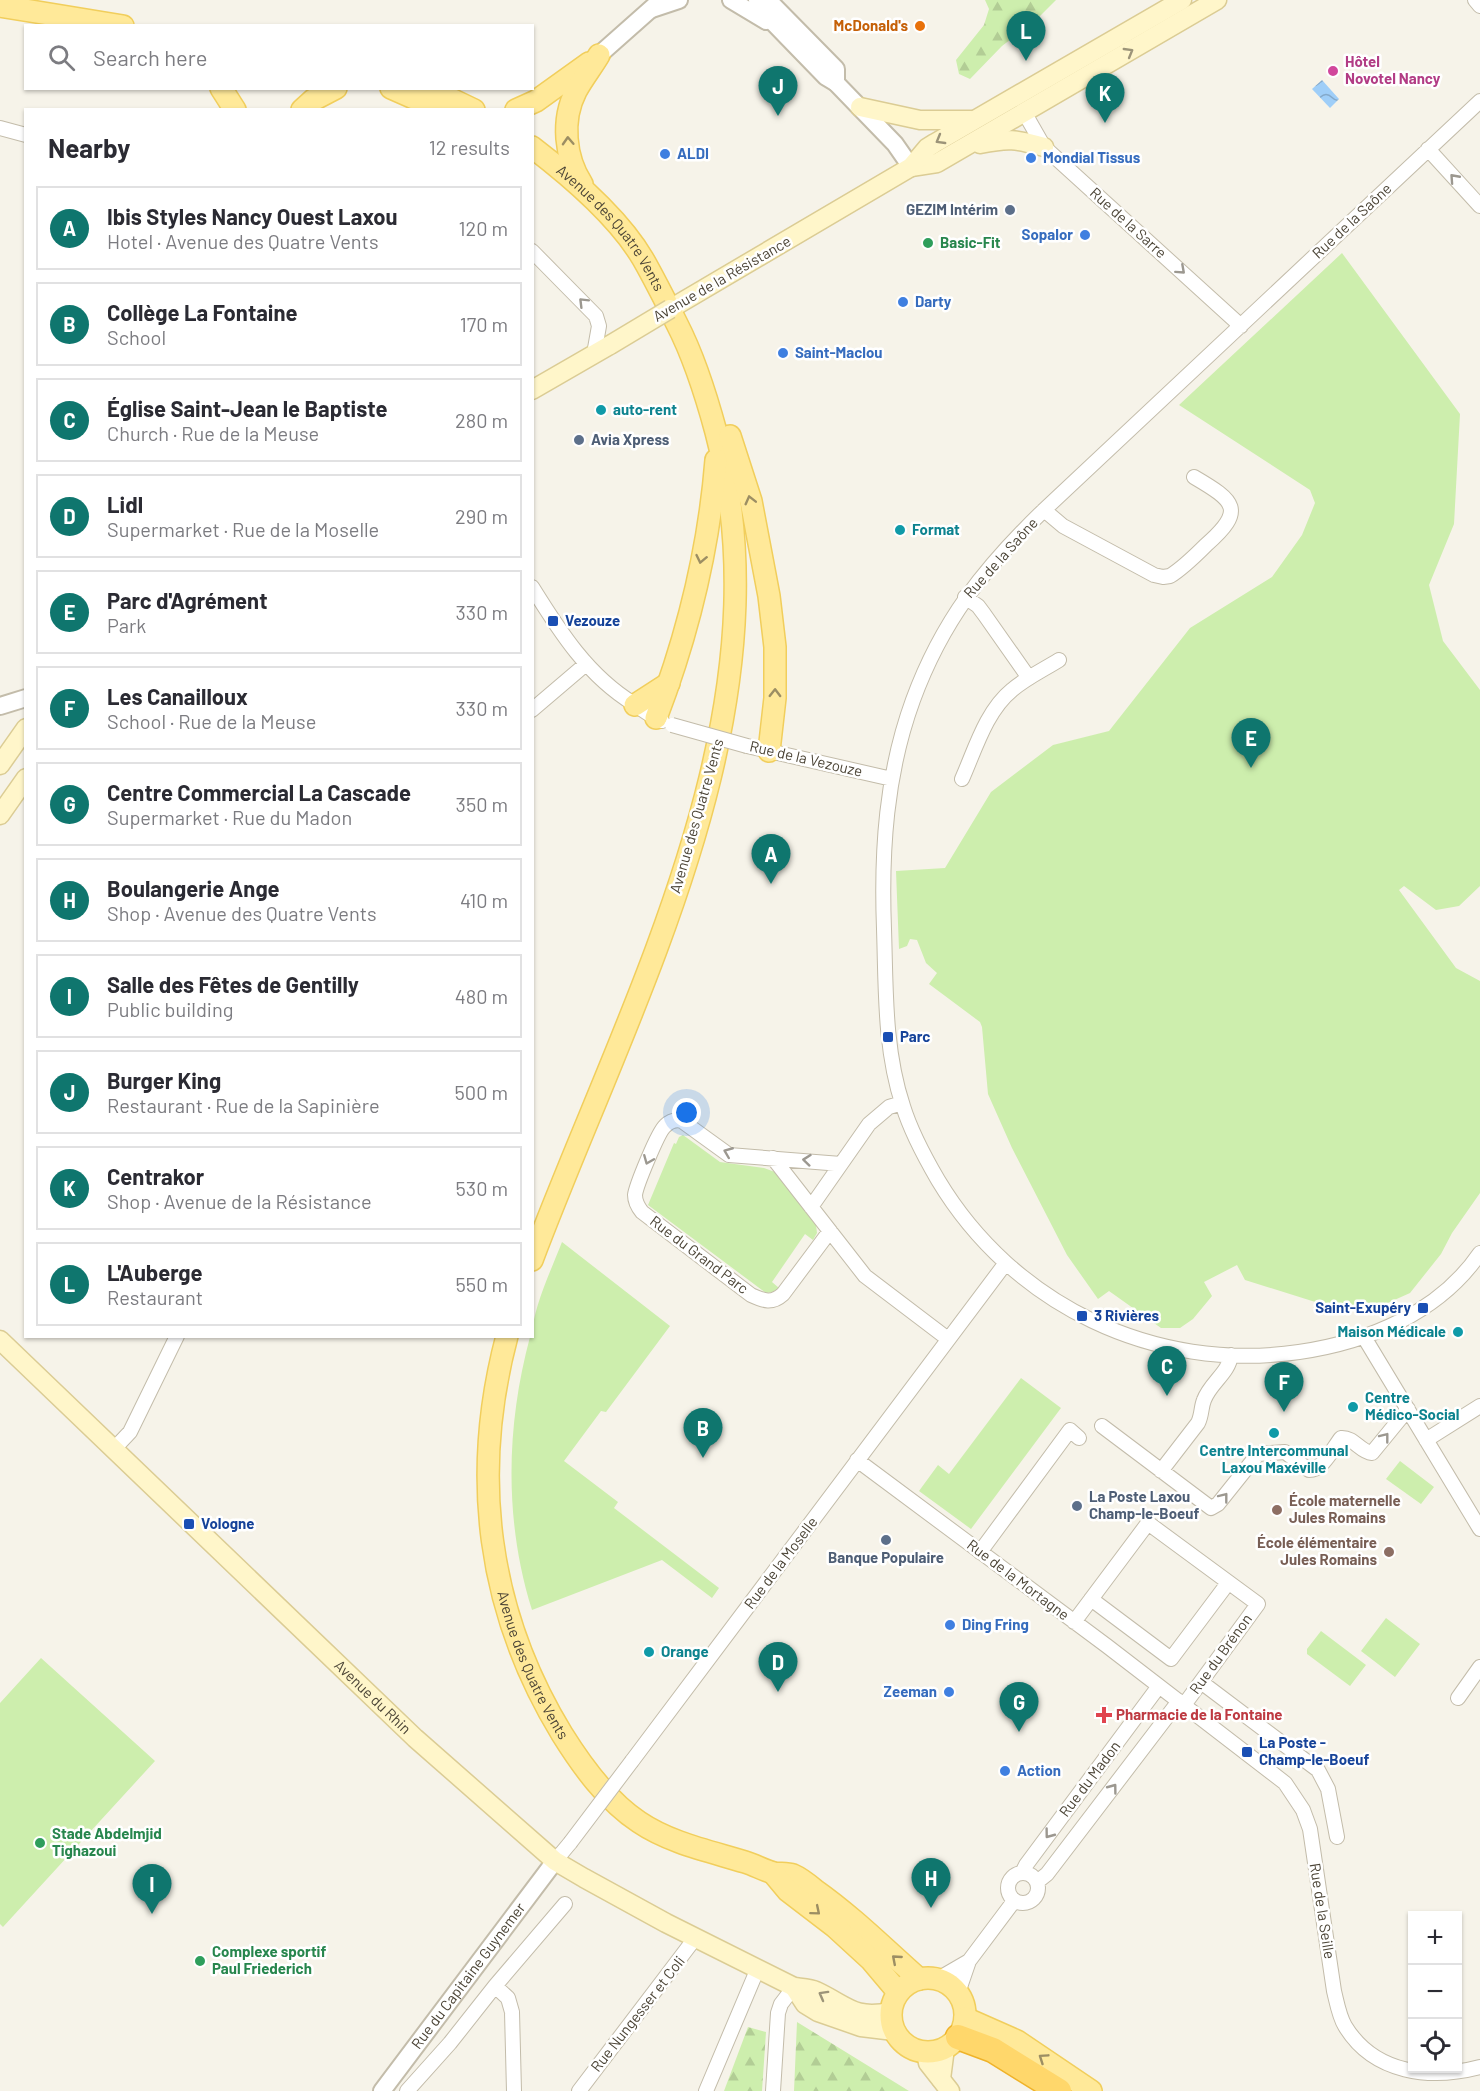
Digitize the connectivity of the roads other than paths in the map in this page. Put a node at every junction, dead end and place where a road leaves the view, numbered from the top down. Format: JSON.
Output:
{"nodes":[{"id":1,"x":679,"y":0,"type":"edge"},
{"id":2,"x":730,"y":0,"type":"edge"},
{"id":3,"x":757,"y":0,"type":"edge"},
{"id":4,"x":763,"y":0,"type":"edge"},
{"id":5,"x":1182,"y":0,"type":"edge"},
{"id":6,"x":1217,"y":0,"type":"edge"},
{"id":7,"x":1475,"y":0,"type":"edge"},
{"id":8,"x":658,"y":3,"type":"edge"},
{"id":9,"x":0,"y":6,"type":"edge"},
{"id":10,"x":1480,"y":6,"type":"edge"},
{"id":11,"x":0,"y":16,"type":"edge"},
{"id":12,"x":111,"y":24,"type":"edge"},
{"id":13,"x":24,"y":25,"type":"edge"},
{"id":14,"x":783,"y":33,"type":"junction"},
{"id":15,"x":1093,"y":52,"type":"junction"},
{"id":16,"x":599,"y":55,"type":"junction"},
{"id":17,"x":836,"y":83,"type":"junction"},
{"id":18,"x":222,"y":90,"type":"edge"},
{"id":19,"x":332,"y":90,"type":"edge"},
{"id":20,"x":396,"y":90,"type":"edge"},
{"id":21,"x":432,"y":90,"type":"edge"},
{"id":22,"x":1480,"y":101,"type":"edge"},
{"id":23,"x":860,"y":107,"type":"junction"},
{"id":24,"x":234,"y":108,"type":"edge"},
{"id":25,"x":304,"y":108,"type":"edge"},
{"id":26,"x":436,"y":108,"type":"edge"},
{"id":27,"x":470,"y":108,"type":"edge"},
{"id":28,"x":520,"y":108,"type":"edge"},
{"id":29,"x":1024,"y":112,"type":"junction"},
{"id":30,"x":975,"y":120,"type":"junction"},
{"id":31,"x":0,"y":128,"type":"edge"},
{"id":32,"x":24,"y":134,"type":"edge"},
{"id":33,"x":1044,"y":147,"type":"junction"},
{"id":34,"x":963,"y":148,"type":"junction"},
{"id":35,"x":534,"y":149,"type":"edge"},
{"id":36,"x":1428,"y":149,"type":"junction"},
{"id":37,"x":534,"y":167,"type":"edge"},
{"id":38,"x":911,"y":167,"type":"junction"},
{"id":39,"x":588,"y":195,"type":"junction"},
{"id":40,"x":1480,"y":207,"type":"edge"},
{"id":41,"x":534,"y":253,"type":"edge"},
{"id":42,"x":675,"y":320,"type":"junction"},
{"id":43,"x":1240,"y":326,"type":"junction"},
{"id":44,"x":602,"y":349,"type":"junction"},
{"id":45,"x":534,"y":389,"type":"edge"},
{"id":46,"x":708,"y":401,"type":"junction"},
{"id":47,"x":718,"y":439,"type":"junction"},
{"id":48,"x":1194,"y":477,"type":"dead end"},
{"id":49,"x":1044,"y":510,"type":"junction"},
{"id":50,"x":534,"y":589,"type":"edge"},
{"id":51,"x":965,"y":597,"type":"junction"},
{"id":52,"x":1059,"y":660,"type":"dead end"},
{"id":53,"x":586,"y":664,"type":"junction"},
{"id":54,"x":1029,"y":678,"type":"junction"},
{"id":55,"x":669,"y":683,"type":"junction"},
{"id":56,"x":24,"y":699,"type":"edge"},
{"id":57,"x":635,"y":705,"type":"junction"},
{"id":58,"x":0,"y":706,"type":"edge"},
{"id":59,"x":534,"y":708,"type":"edge"},
{"id":60,"x":664,"y":722,"type":"junction"},
{"id":61,"x":24,"y":731,"type":"edge"},
{"id":62,"x":770,"y":751,"type":"junction"},
{"id":63,"x":9,"y":752,"type":"edge"},
{"id":64,"x":892,"y":779,"type":"junction"},
{"id":65,"x":962,"y":779,"type":"dead end"},
{"id":66,"x":24,"y":780,"type":"edge"},
{"id":67,"x":5,"y":794,"type":"edge"},
{"id":68,"x":0,"y":815,"type":"edge"},
{"id":69,"x":902,"y":1103,"type":"junction"},
{"id":70,"x":773,"y":1158,"type":"junction"},
{"id":71,"x":841,"y":1164,"type":"junction"},
{"id":72,"x":811,"y":1207,"type":"junction"},
{"id":73,"x":830,"y":1231,"type":"junction"},
{"id":74,"x":534,"y":1255,"type":"edge"},
{"id":75,"x":1005,"y":1264,"type":"junction"},
{"id":76,"x":1478,"y":1264,"type":"edge"},
{"id":77,"x":1364,"y":1336,"type":"junction"},
{"id":78,"x":176,"y":1338,"type":"edge"},
{"id":79,"x":506,"y":1338,"type":"edge"},
{"id":80,"x":948,"y":1339,"type":"junction"},
{"id":81,"x":0,"y":1340,"type":"edge"},
{"id":82,"x":1231,"y":1355,"type":"junction"},
{"id":83,"x":1480,"y":1406,"type":"edge"},
{"id":84,"x":1408,"y":1409,"type":"junction"},
{"id":85,"x":1102,"y":1426,"type":"dead end"},
{"id":86,"x":1080,"y":1438,"type":"dead end"},
{"id":87,"x":1426,"y":1440,"type":"junction"},
{"id":88,"x":113,"y":1450,"type":"junction"},
{"id":89,"x":857,"y":1460,"type":"junction"},
{"id":90,"x":1161,"y":1471,"type":"junction"},
{"id":91,"x":1480,"y":1529,"type":"edge"},
{"id":92,"x":980,"y":1552,"type":"junction"},
{"id":93,"x":1228,"y":1583,"type":"junction"},
{"id":94,"x":1091,"y":1599,"type":"junction"},
{"id":95,"x":1074,"y":1622,"type":"junction"},
{"id":96,"x":1480,"y":1667,"type":"edge"},
{"id":97,"x":1201,"y":1682,"type":"junction"},
{"id":98,"x":1159,"y":1686,"type":"junction"},
{"id":99,"x":1458,"y":1698,"type":"dead end"},
{"id":100,"x":1181,"y":1702,"type":"junction"},
{"id":101,"x":1337,"y":1837,"type":"dead end"},
{"id":102,"x":555,"y":1861,"type":"junction"},
{"id":103,"x":773,"y":1873,"type":"junction"},
{"id":104,"x":1022,"y":1873,"type":"junction"},
{"id":105,"x":1037,"y":1882,"type":"junction"},
{"id":106,"x":1014,"y":1901,"type":"junction"},
{"id":107,"x":565,"y":1904,"type":"dead end"},
{"id":108,"x":696,"y":1937,"type":"junction"},
{"id":109,"x":969,"y":1961,"type":"junction"},
{"id":110,"x":758,"y":1968,"type":"junction"},
{"id":111,"x":928,"y":1979,"type":"junction"},
{"id":112,"x":495,"y":1986,"type":"junction"},
{"id":113,"x":794,"y":1987,"type":"junction"},
{"id":114,"x":958,"y":1993,"type":"junction"},
{"id":115,"x":894,"y":2012,"type":"junction"},
{"id":116,"x":949,"y":2039,"type":"junction"},
{"id":117,"x":1480,"y":2067,"type":"edge"},
{"id":118,"x":946,"y":2085,"type":"edge"},
{"id":119,"x":382,"y":2091,"type":"edge"},
{"id":120,"x":407,"y":2091,"type":"edge"},
{"id":121,"x":514,"y":2091,"type":"edge"},
{"id":122,"x":579,"y":2091,"type":"edge"},
{"id":123,"x":706,"y":2091,"type":"edge"},
{"id":124,"x":773,"y":2091,"type":"edge"},
{"id":125,"x":1059,"y":2091,"type":"edge"},
{"id":126,"x":1091,"y":2091,"type":"edge"}],
"edges":[{"from":1,"to":8,"type":"street"},
{"from":2,"to":14,"type":"street"},
{"from":3,"to":14,"type":"street"},
{"from":4,"to":17,"type":"street"},
{"from":5,"to":15,"type":"main road","name":"Avenue de la Résistance"},
{"from":29,"to":6,"type":"main road","name":"Avenue de la Résistance","one_way":true},
{"from":7,"to":10,"type":"street"},
{"from":8,"to":16,"type":"street"},
{"from":9,"to":12,"type":"main road"},
{"from":11,"to":13,"type":"main road"},
{"from":14,"to":17,"type":"street"},
{"from":15,"to":29,"type":"main road"},
{"from":15,"to":30,"type":"main road","name":"Avenue de la Résistance"},
{"from":16,"to":28,"type":"main road"},
{"from":39,"to":16,"type":"main road","one_way":true},
{"from":17,"to":23,"type":"street"},
{"from":18,"to":24,"type":"main road"},
{"from":19,"to":25,"type":"main road"},
{"from":20,"to":26,"type":"main road"},
{"from":21,"to":27,"type":"main road"},
{"from":22,"to":36,"type":"street","name":"Rue de la Saône"},
{"from":23,"to":30,"type":"main road"},
{"from":23,"to":38,"type":"street"},
{"from":29,"to":33,"type":"street","name":"Rue de la Sarre"},
{"from":29,"to":34,"type":"main road","name":"Avenue de la Résistance"},
{"from":30,"to":38,"type":"main road","name":"Avenue de la Résistance","one_way":true},
{"from":31,"to":32,"type":"street"},
{"from":33,"to":34,"type":"main road"},
{"from":33,"to":43,"type":"street","name":"Rue de la Sarre","one_way":true},
{"from":34,"to":38,"type":"main road","name":"Avenue de la Résistance"},
{"from":35,"to":39,"type":"main road","name":"Avenue des Quatre Vents"},
{"from":40,"to":36,"type":"street","one_way":true},
{"from":36,"to":43,"type":"street","name":"Rue de la Saône"},
{"from":37,"to":42,"type":"main road","name":"Avenue des Quatre Vents"},
{"from":38,"to":44,"type":"main road","name":"Avenue de la Résistance","bridge":true},
{"from":39,"to":42,"type":"main road","name":"Avenue des Quatre Vents"},
{"from":44,"to":41,"type":"street","one_way":true},
{"from":42,"to":46,"type":"main road","name":"Avenue des Quatre Vents"},
{"from":43,"to":49,"type":"street","name":"Rue de la Saône"},
{"from":44,"to":45,"type":"main road","name":"Avenue de la Résistance"},
{"from":46,"to":47,"type":"main road","name":"Avenue des Quatre Vents"},
{"from":62,"to":46,"type":"main road","one_way":true},
{"from":47,"to":55,"type":"main road","one_way":true},
{"from":47,"to":74,"type":"main road","name":"Avenue des Quatre Vents"},
{"from":48,"to":49,"type":"street"},
{"from":49,"to":51,"type":"street","name":"Rue de la Saône"},
{"from":50,"to":53,"type":"street","name":"Rue de la Vezouze"},
{"from":51,"to":54,"type":"street"},
{"from":51,"to":64,"type":"street","name":"Rue de la Saône"},
{"from":52,"to":54,"type":"street"},
{"from":53,"to":57,"type":"street","name":"Rue de la Vezouze"},
{"from":53,"to":59,"type":"street"},
{"from":54,"to":65,"type":"street"},
{"from":55,"to":57,"type":"main road"},
{"from":55,"to":60,"type":"main road"},
{"from":56,"to":58,"type":"street"},
{"from":57,"to":60,"type":"street","name":"Rue de la Vezouze"},
{"from":60,"to":62,"type":"street","name":"Rue de la Vezouze","bridge":true},
{"from":61,"to":63,"type":"main road"},
{"from":62,"to":64,"type":"street","name":"Rue de la Vezouze"},
{"from":64,"to":69,"type":"street","name":"Rue de la Saône"},
{"from":66,"to":67,"type":"main road"},
{"from":67,"to":68,"type":"main road"},
{"from":69,"to":71,"type":"street"},
{"from":69,"to":75,"type":"street","name":"Rue de la Saône"},
{"from":71,"to":70,"type":"street","name":"Rue du Grand Parc","one_way":true},
{"from":70,"to":72,"type":"street"},
{"from":70,"to":73,"type":"street","name":"Rue du Grand Parc","one_way":true},
{"from":71,"to":72,"type":"street"},
{"from":72,"to":73,"type":"street"},
{"from":73,"to":80,"type":"street"},
{"from":75,"to":80,"type":"street","name":"Rue de la Moselle"},
{"from":75,"to":82,"type":"street","name":"Rue de la Saône"},
{"from":76,"to":77,"type":"street","name":"Rue de la Saône"},
{"from":77,"to":82,"type":"street","name":"Rue de la Saône"},
{"from":77,"to":84,"type":"street"},
{"from":78,"to":88,"type":"street"},
{"from":79,"to":103,"type":"main road","name":"Avenue des Quatre Vents"},
{"from":80,"to":89,"type":"street","name":"Rue de la Moselle"},
{"from":81,"to":88,"type":"main road","name":"Avenue du Rhin"},
{"from":82,"to":90,"type":"street"},
{"from":83,"to":87,"type":"street"},
{"from":84,"to":87,"type":"street"},
{"from":90,"to":84,"type":"street","one_way":true},
{"from":85,"to":90,"type":"street"},
{"from":86,"to":92,"type":"street"},
{"from":87,"to":91,"type":"street"},
{"from":88,"to":102,"type":"main road","name":"Avenue du Rhin"},
{"from":89,"to":92,"type":"street","name":"Rue de la Mortagne"},
{"from":89,"to":102,"type":"street","name":"Rue de la Moselle","bridge":true},
{"from":92,"to":95,"type":"street","name":"Rue de la Mortagne"},
{"from":93,"to":94,"type":"street"},
{"from":93,"to":94,"type":"street"},
{"from":93,"to":97,"type":"street","name":"Rue du Brénon"},
{"from":94,"to":95,"type":"street"},
{"from":95,"to":98,"type":"street","name":"Rue de la Mortagne"},
{"from":96,"to":99,"type":"street"},
{"from":97,"to":100,"type":"street","name":"Rue du Brénon"},
{"from":97,"to":101,"type":"street"},
{"from":98,"to":100,"type":"street","name":"Rue de la Mortagne"},
{"from":98,"to":104,"type":"street","name":"Rue du Madon","one_way":true},
{"from":105,"to":100,"type":"street","name":"Rue du Madon","one_way":true},
{"from":100,"to":117,"type":"street","name":"Rue de la Seille"},
{"from":102,"to":108,"type":"main road","name":"Avenue du Rhin"},
{"from":102,"to":119,"type":"street","name":"Rue du Capitaine Guynemer"},
{"from":111,"to":103,"type":"main road","name":"Avenue des Quatre Vents","one_way":true},
{"from":103,"to":115,"type":"main road","name":"Avenue des Quatre Vents","one_way":true},
{"from":104,"to":105,"type":"street"},
{"from":104,"to":106,"type":"street"},
{"from":105,"to":106,"type":"street"},
{"from":106,"to":109,"type":"street"},
{"from":107,"to":112,"type":"street"},
{"from":108,"to":110,"type":"main road","name":"Avenue du Rhin"},
{"from":108,"to":122,"type":"street","name":"Rue Nungesser et Coli"},
{"from":109,"to":111,"type":"street"},
{"from":109,"to":114,"type":"street"},
{"from":110,"to":113,"type":"main road","name":"Avenue du Rhin"},
{"from":110,"to":123,"type":"street"},
{"from":111,"to":114,"type":"main road"},
{"from":111,"to":115,"type":"main road"},
{"from":112,"to":120,"type":"street"},
{"from":112,"to":121,"type":"street"},
{"from":113,"to":115,"type":"main road","name":"Avenue du Rhin"},
{"from":113,"to":124,"type":"street"},
{"from":114,"to":116,"type":"main road"},
{"from":115,"to":116,"type":"main road"},
{"from":116,"to":118,"type":"main road"},
{"from":116,"to":125,"type":"highway"},
{"from":126,"to":116,"type":"main road","one_way":true}]}
